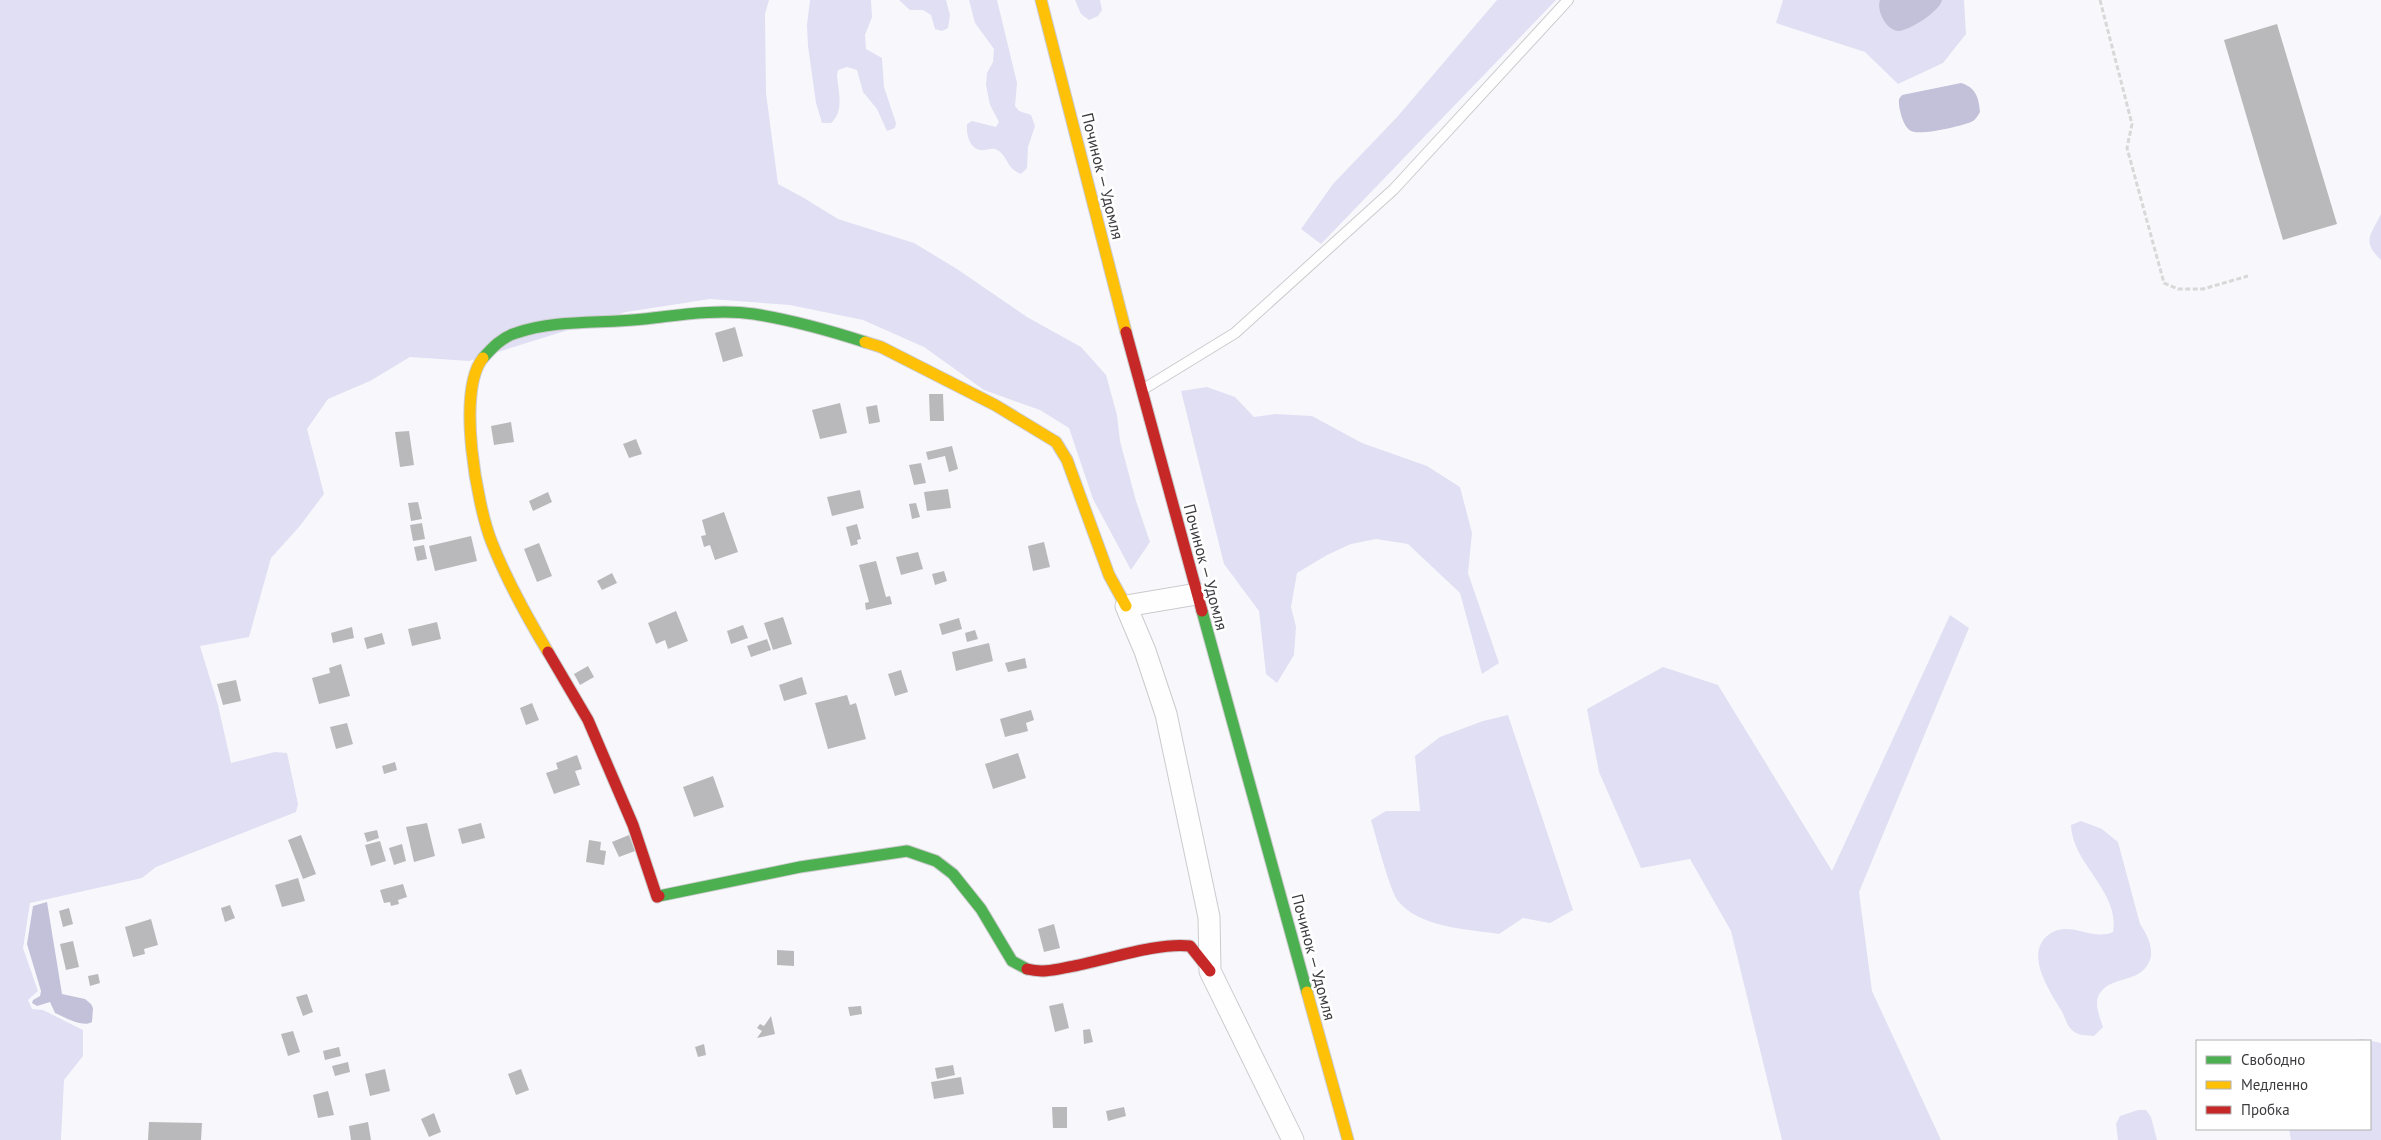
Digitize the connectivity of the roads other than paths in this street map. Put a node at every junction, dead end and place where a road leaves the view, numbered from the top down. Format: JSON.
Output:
{"nodes":[{"id":1,"x":1041,"y":0,"type":"edge"},
{"id":2,"x":1568,"y":0,"type":"edge"},
{"id":3,"x":1141,"y":390,"type":"junction"},
{"id":4,"x":1197,"y":594,"type":"junction"},
{"id":5,"x":1126,"y":606,"type":"junction"},
{"id":6,"x":1210,"y":972,"type":"junction"},
{"id":7,"x":1293,"y":1140,"type":"edge"},
{"id":8,"x":1348,"y":1140,"type":"edge"}],
"edges":[{"from":1,"to":3,"type":"street","name":"Починок — Удомля"},
{"from":2,"to":3,"type":"lane"},
{"from":3,"to":4,"type":"street","name":"Починок — Удомля"},
{"from":4,"to":5,"type":"street"},
{"from":4,"to":8,"type":"street","name":"Починок — Удомля"},
{"from":5,"to":6,"type":"street"},
{"from":5,"to":6,"type":"street"},
{"from":6,"to":7,"type":"street"}]}
